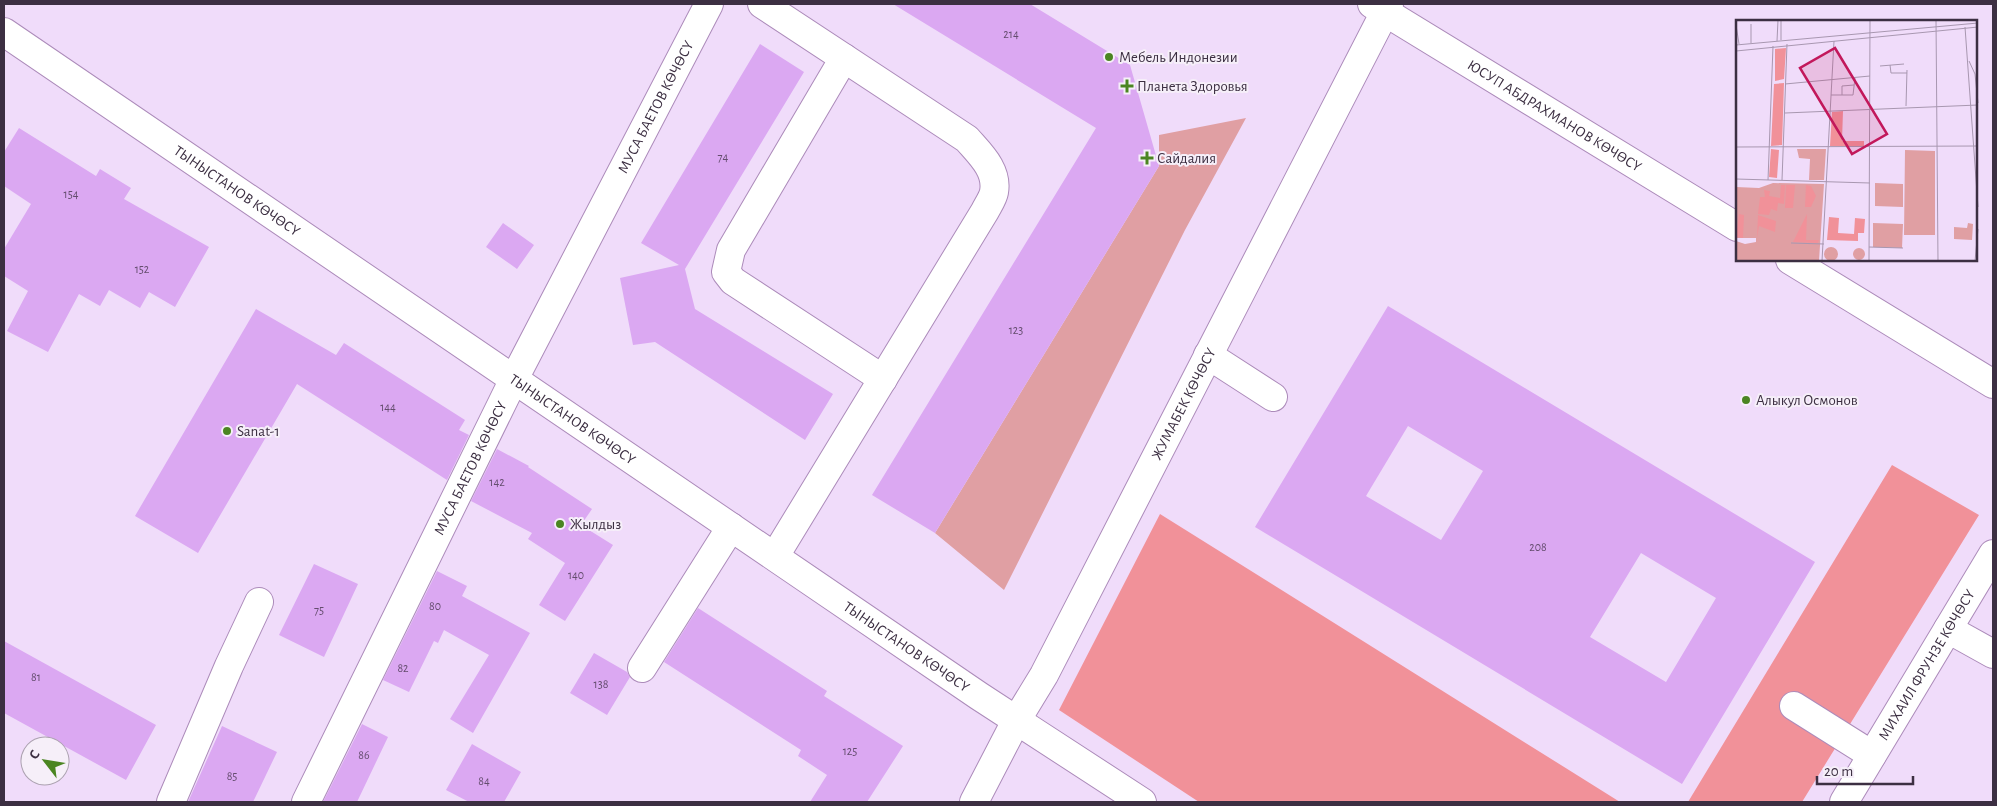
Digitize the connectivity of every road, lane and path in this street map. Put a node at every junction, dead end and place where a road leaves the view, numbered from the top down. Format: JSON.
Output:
{"nodes":[{"id":1,"x":709,"y":4,"type":"edge"},
{"id":2,"x":762,"y":4,"type":"edge"},
{"id":3,"x":1382,"y":6,"type":"edge"},
{"id":4,"x":4,"y":32,"type":"edge"},
{"id":5,"x":844,"y":58,"type":"junction"},
{"id":6,"x":1736,"y":226,"type":"edge"},
{"id":7,"x":1792,"y":261,"type":"edge"},
{"id":8,"x":1208,"y":355,"type":"junction"},
{"id":9,"x":514,"y":379,"type":"junction"},
{"id":10,"x":883,"y":379,"type":"junction"},
{"id":11,"x":1993,"y":384,"type":"edge"},
{"id":12,"x":1273,"y":397,"type":"dead end"},
{"id":13,"x":731,"y":527,"type":"junction"},
{"id":14,"x":1993,"y":554,"type":"edge"},
{"id":15,"x":775,"y":556,"type":"junction"},
{"id":16,"x":260,"y":602,"type":"dead end"},
{"id":17,"x":1948,"y":629,"type":"junction"},
{"id":18,"x":1993,"y":654,"type":"edge"},
{"id":19,"x":642,"y":668,"type":"dead end"},
{"id":20,"x":1794,"y":706,"type":"dead end"},
{"id":21,"x":1016,"y":721,"type":"junction"},
{"id":22,"x":1872,"y":755,"type":"junction"},
{"id":23,"x":171,"y":802,"type":"edge"},
{"id":24,"x":306,"y":802,"type":"edge"},
{"id":25,"x":974,"y":802,"type":"edge"},
{"id":26,"x":1142,"y":802,"type":"edge"},
{"id":27,"x":1844,"y":802,"type":"edge"}],
"edges":[{"from":1,"to":9,"type":"street","name":"МУСА БАЕТОВ КӨЧӨСҮ"},
{"from":2,"to":5,"type":"street"},
{"from":3,"to":6,"type":"street","name":"ЮСУП АБДРАХМАНОВ КӨЧӨСҮ"},
{"from":3,"to":8,"type":"street","name":"ЖУМАБЕК КӨЧӨСҮ"},
{"from":4,"to":9,"type":"street","name":"ТЫНЫСТАНОВ КӨЧӨСҮ"},
{"from":5,"to":10,"type":"street"},
{"from":5,"to":10,"type":"street"},
{"from":7,"to":11,"type":"street"},
{"from":8,"to":12,"type":"street"},
{"from":8,"to":21,"type":"street","name":"ЖУМАБЕК КӨЧӨСҮ"},
{"from":9,"to":13,"type":"street","name":"ТЫНЫСТАНОВ КӨЧӨСҮ"},
{"from":9,"to":24,"type":"street","name":"МУСА БАЕТОВ КӨЧӨСҮ"},
{"from":10,"to":15,"type":"street"},
{"from":13,"to":15,"type":"street","name":"ТЫНЫСТАНОВ КӨЧӨСҮ"},
{"from":13,"to":19,"type":"street"},
{"from":14,"to":17,"type":"street","name":"МИХАИЛ ФРУНЗЕ КӨЧӨСҮ"},
{"from":15,"to":21,"type":"street","name":"ТЫНЫСТАНОВ КӨЧӨСҮ"},
{"from":16,"to":23,"type":"street"},
{"from":17,"to":18,"type":"street"},
{"from":17,"to":22,"type":"street","name":"МИХАИЛ ФРУНЗЕ КӨЧӨСҮ"},
{"from":20,"to":22,"type":"street"},
{"from":21,"to":25,"type":"street","name":"ЖУМАБЕК КӨЧӨСҮ"},
{"from":21,"to":26,"type":"street","name":"ТЫНЫСТАНОВ КӨЧӨСҮ"},
{"from":22,"to":27,"type":"street","name":"МИХАИЛ ФРУНЗЕ КӨЧӨСҮ"}]}
